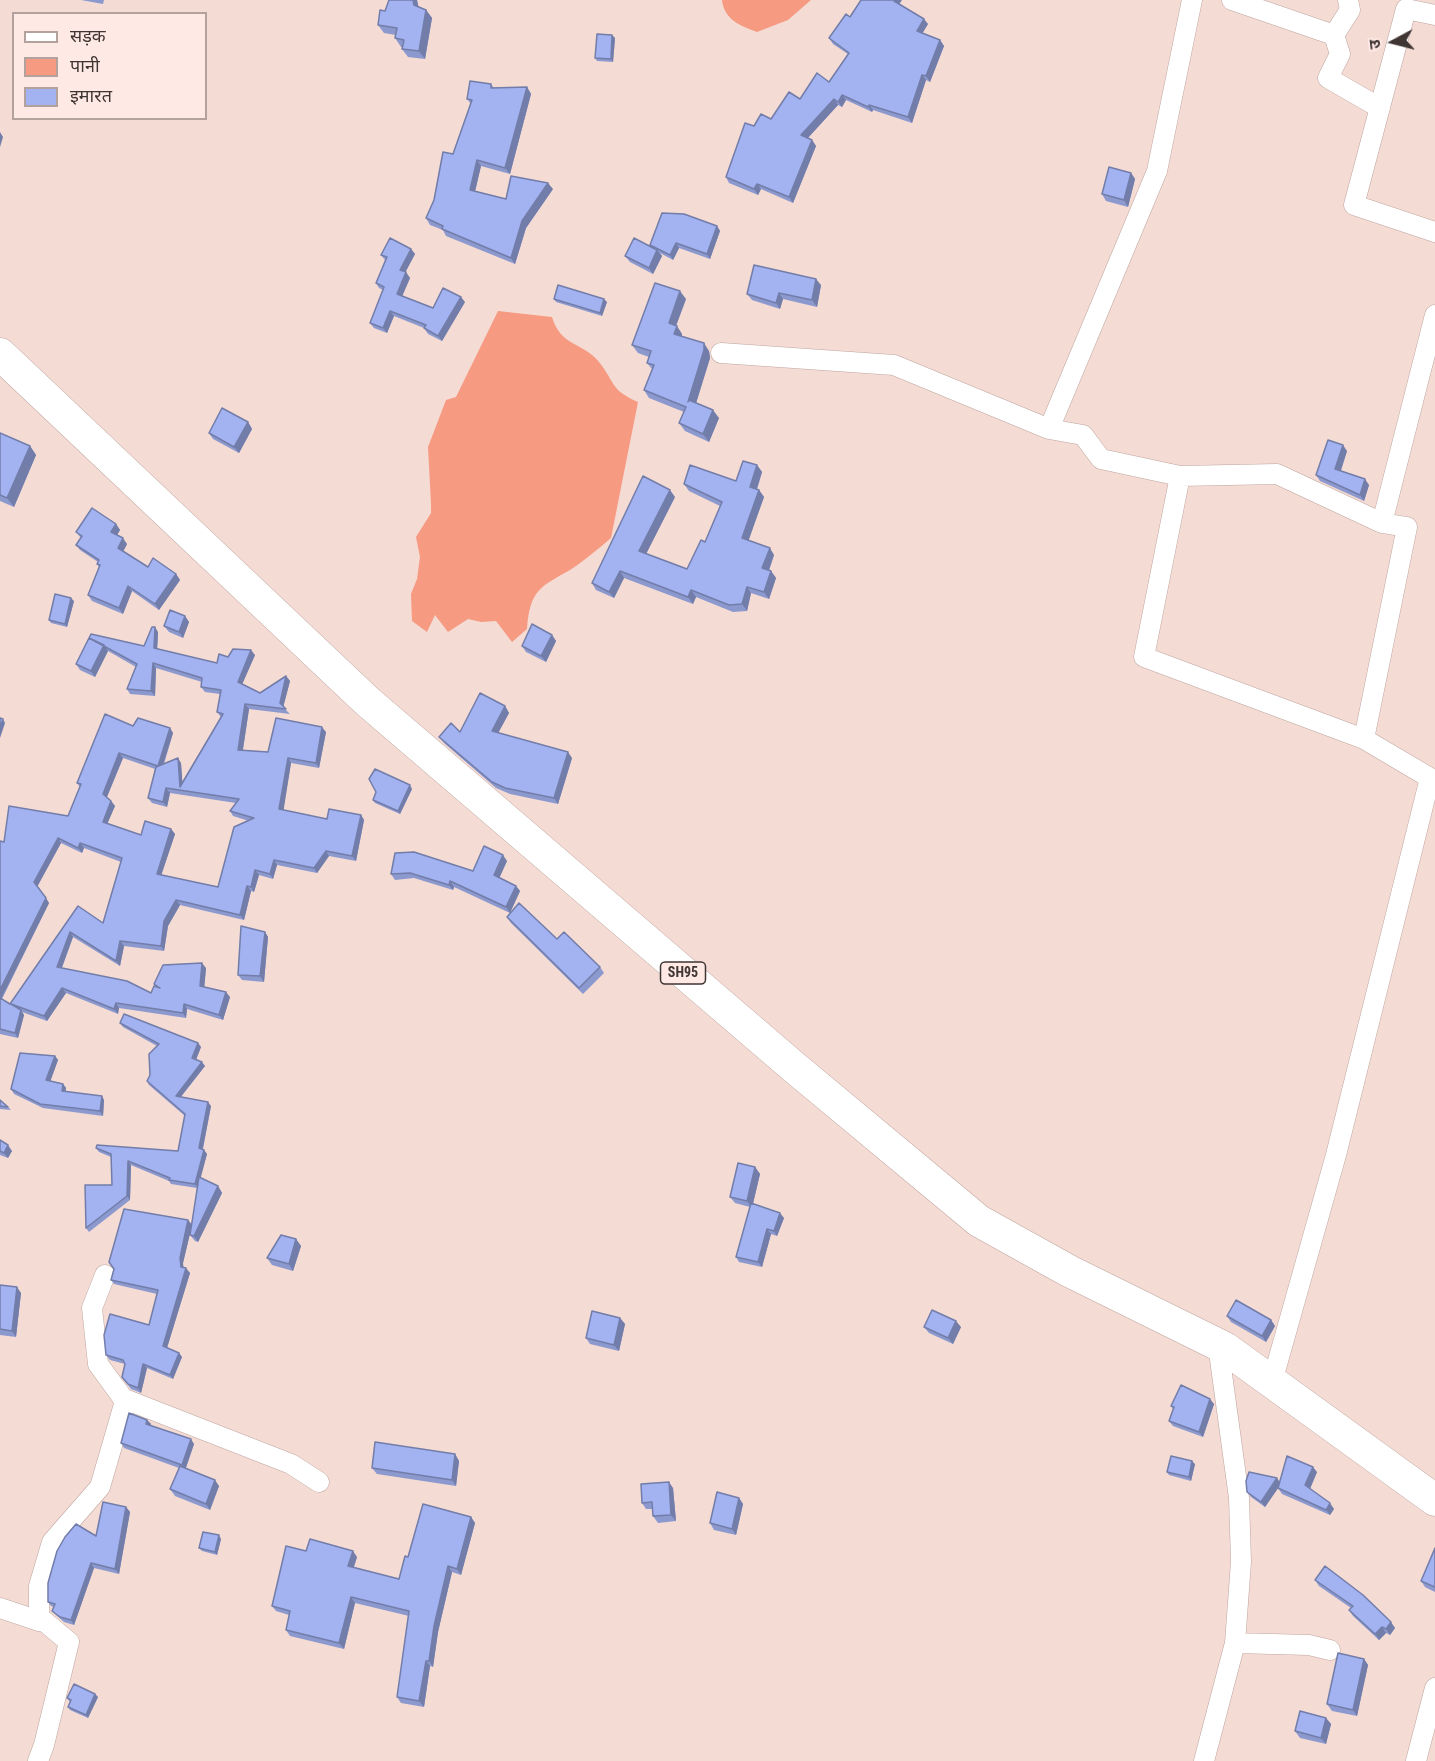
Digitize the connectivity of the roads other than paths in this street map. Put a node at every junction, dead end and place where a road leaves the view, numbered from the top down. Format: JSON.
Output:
{"nodes":[{"id":1,"x":1192,"y":0,"type":"edge"},
{"id":2,"x":1232,"y":0,"type":"edge"},
{"id":3,"x":1348,"y":0,"type":"edge"},
{"id":4,"x":1435,"y":15,"type":"edge"},
{"id":5,"x":1334,"y":35,"type":"junction"},
{"id":6,"x":1380,"y":108,"type":"junction"},
{"id":7,"x":1435,"y":232,"type":"edge"},
{"id":8,"x":1435,"y":315,"type":"edge"},
{"id":9,"x":721,"y":353,"type":"dead end"},
{"id":10,"x":0,"y":354,"type":"edge"},
{"id":11,"x":1049,"y":429,"type":"junction"},
{"id":12,"x":1180,"y":476,"type":"junction"},
{"id":13,"x":1382,"y":523,"type":"junction"},
{"id":14,"x":1364,"y":740,"type":"junction"},
{"id":15,"x":105,"y":1275,"type":"dead end"},
{"id":16,"x":1218,"y":1345,"type":"junction"},
{"id":17,"x":1272,"y":1382,"type":"junction"},
{"id":18,"x":122,"y":1398,"type":"junction"},
{"id":19,"x":319,"y":1482,"type":"dead end"},
{"id":20,"x":1435,"y":1500,"type":"edge"},
{"id":21,"x":0,"y":1608,"type":"edge"},
{"id":22,"x":39,"y":1617,"type":"junction"},
{"id":23,"x":1235,"y":1643,"type":"junction"},
{"id":24,"x":1330,"y":1650,"type":"dead end"},
{"id":25,"x":1435,"y":1688,"type":"edge"},
{"id":26,"x":38,"y":1761,"type":"edge"},
{"id":27,"x":1204,"y":1761,"type":"edge"},
{"id":28,"x":1416,"y":1761,"type":"edge"}],
"edges":[{"from":1,"to":11,"type":"street"},
{"from":2,"to":5,"type":"street"},
{"from":3,"to":5,"type":"street"},
{"from":4,"to":6,"type":"street"},
{"from":5,"to":6,"type":"street"},
{"from":6,"to":7,"type":"street"},
{"from":8,"to":13,"type":"street"},
{"from":9,"to":11,"type":"street"},
{"from":10,"to":16,"type":"main road","number":"SH95"},
{"from":11,"to":12,"type":"street"},
{"from":12,"to":13,"type":"street"},
{"from":12,"to":14,"type":"street"},
{"from":13,"to":14,"type":"street"},
{"from":14,"to":17,"type":"street"},
{"from":15,"to":18,"type":"street"},
{"from":16,"to":17,"type":"main road","number":"SH95"},
{"from":16,"to":23,"type":"street"},
{"from":17,"to":20,"type":"main road","number":"SH95"},
{"from":18,"to":19,"type":"street"},
{"from":18,"to":22,"type":"street"},
{"from":21,"to":22,"type":"street"},
{"from":22,"to":26,"type":"street"},
{"from":23,"to":24,"type":"street"},
{"from":23,"to":27,"type":"street"},
{"from":25,"to":28,"type":"street"}]}
